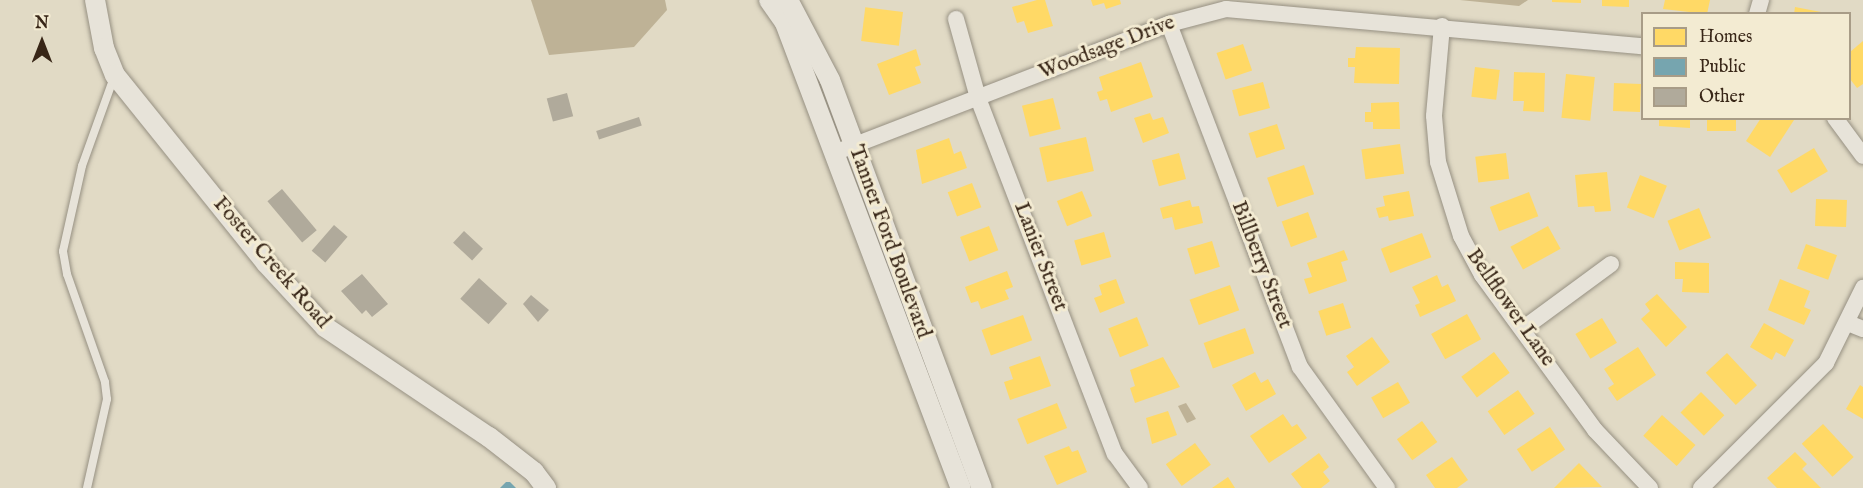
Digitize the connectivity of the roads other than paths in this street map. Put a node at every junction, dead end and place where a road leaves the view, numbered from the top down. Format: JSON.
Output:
{"nodes":[{"id":1,"x":95,"y":0,"type":"edge"},
{"id":2,"x":769,"y":0,"type":"edge"},
{"id":3,"x":788,"y":0,"type":"edge"},
{"id":4,"x":956,"y":19,"type":"dead end"},
{"id":5,"x":1168,"y":24,"type":"junction"},
{"id":6,"x":1442,"y":26,"type":"junction"},
{"id":7,"x":1641,"y":46,"type":"edge"},
{"id":8,"x":116,"y":75,"type":"junction"},
{"id":9,"x":978,"y":98,"type":"junction"},
{"id":10,"x":1836,"y":120,"type":"edge"},
{"id":11,"x":854,"y":146,"type":"junction"},
{"id":12,"x":834,"y":153,"type":"junction"},
{"id":13,"x":1863,"y":156,"type":"edge"},
{"id":14,"x":1611,"y":264,"type":"dead end"},
{"id":15,"x":1863,"y":288,"type":"edge"},
{"id":16,"x":1855,"y":326,"type":"edge"},
{"id":17,"x":1524,"y":328,"type":"junction"},
{"id":18,"x":87,"y":488,"type":"edge"},
{"id":19,"x":546,"y":488,"type":"edge"},
{"id":20,"x":961,"y":488,"type":"edge"},
{"id":21,"x":982,"y":488,"type":"edge"},
{"id":22,"x":1140,"y":488,"type":"edge"},
{"id":23,"x":1387,"y":488,"type":"edge"},
{"id":24,"x":1650,"y":488,"type":"edge"},
{"id":25,"x":1701,"y":488,"type":"edge"}],
"edges":[{"from":1,"to":8,"type":"street","name":"Foster Creek Road"},
{"from":2,"to":12,"type":"street","name":"Tanner Ford Boulevard"},
{"from":3,"to":11,"type":"street","name":"Tanner Ford Boulevard"},
{"from":4,"to":9,"type":"street","name":"Lanier Street"},
{"from":5,"to":6,"type":"street","name":"Woodsage Drive"},
{"from":5,"to":9,"type":"street","name":"Woodsage Drive"},
{"from":5,"to":23,"type":"street","name":"Billberry Street"},
{"from":6,"to":7,"type":"street","name":"Woodsage Drive"},
{"from":6,"to":17,"type":"street","name":"Bellflower Lane"},
{"from":8,"to":18,"type":"lane"},
{"from":8,"to":19,"type":"street","name":"Foster Creek Road"},
{"from":9,"to":11,"type":"street","name":"Woodsage Drive"},
{"from":9,"to":22,"type":"street","name":"Lanier Street"},
{"from":10,"to":13,"type":"street"},
{"from":11,"to":12,"type":"street","name":"Woodsage Drive"},
{"from":11,"to":21,"type":"street","name":"Tanner Ford Boulevard"},
{"from":12,"to":20,"type":"street","name":"Tanner Ford Boulevard"},
{"from":14,"to":17,"type":"street"},
{"from":15,"to":16,"type":"street"},
{"from":16,"to":25,"type":"street"},
{"from":17,"to":24,"type":"street","name":"Bellflower Lane"}]}
